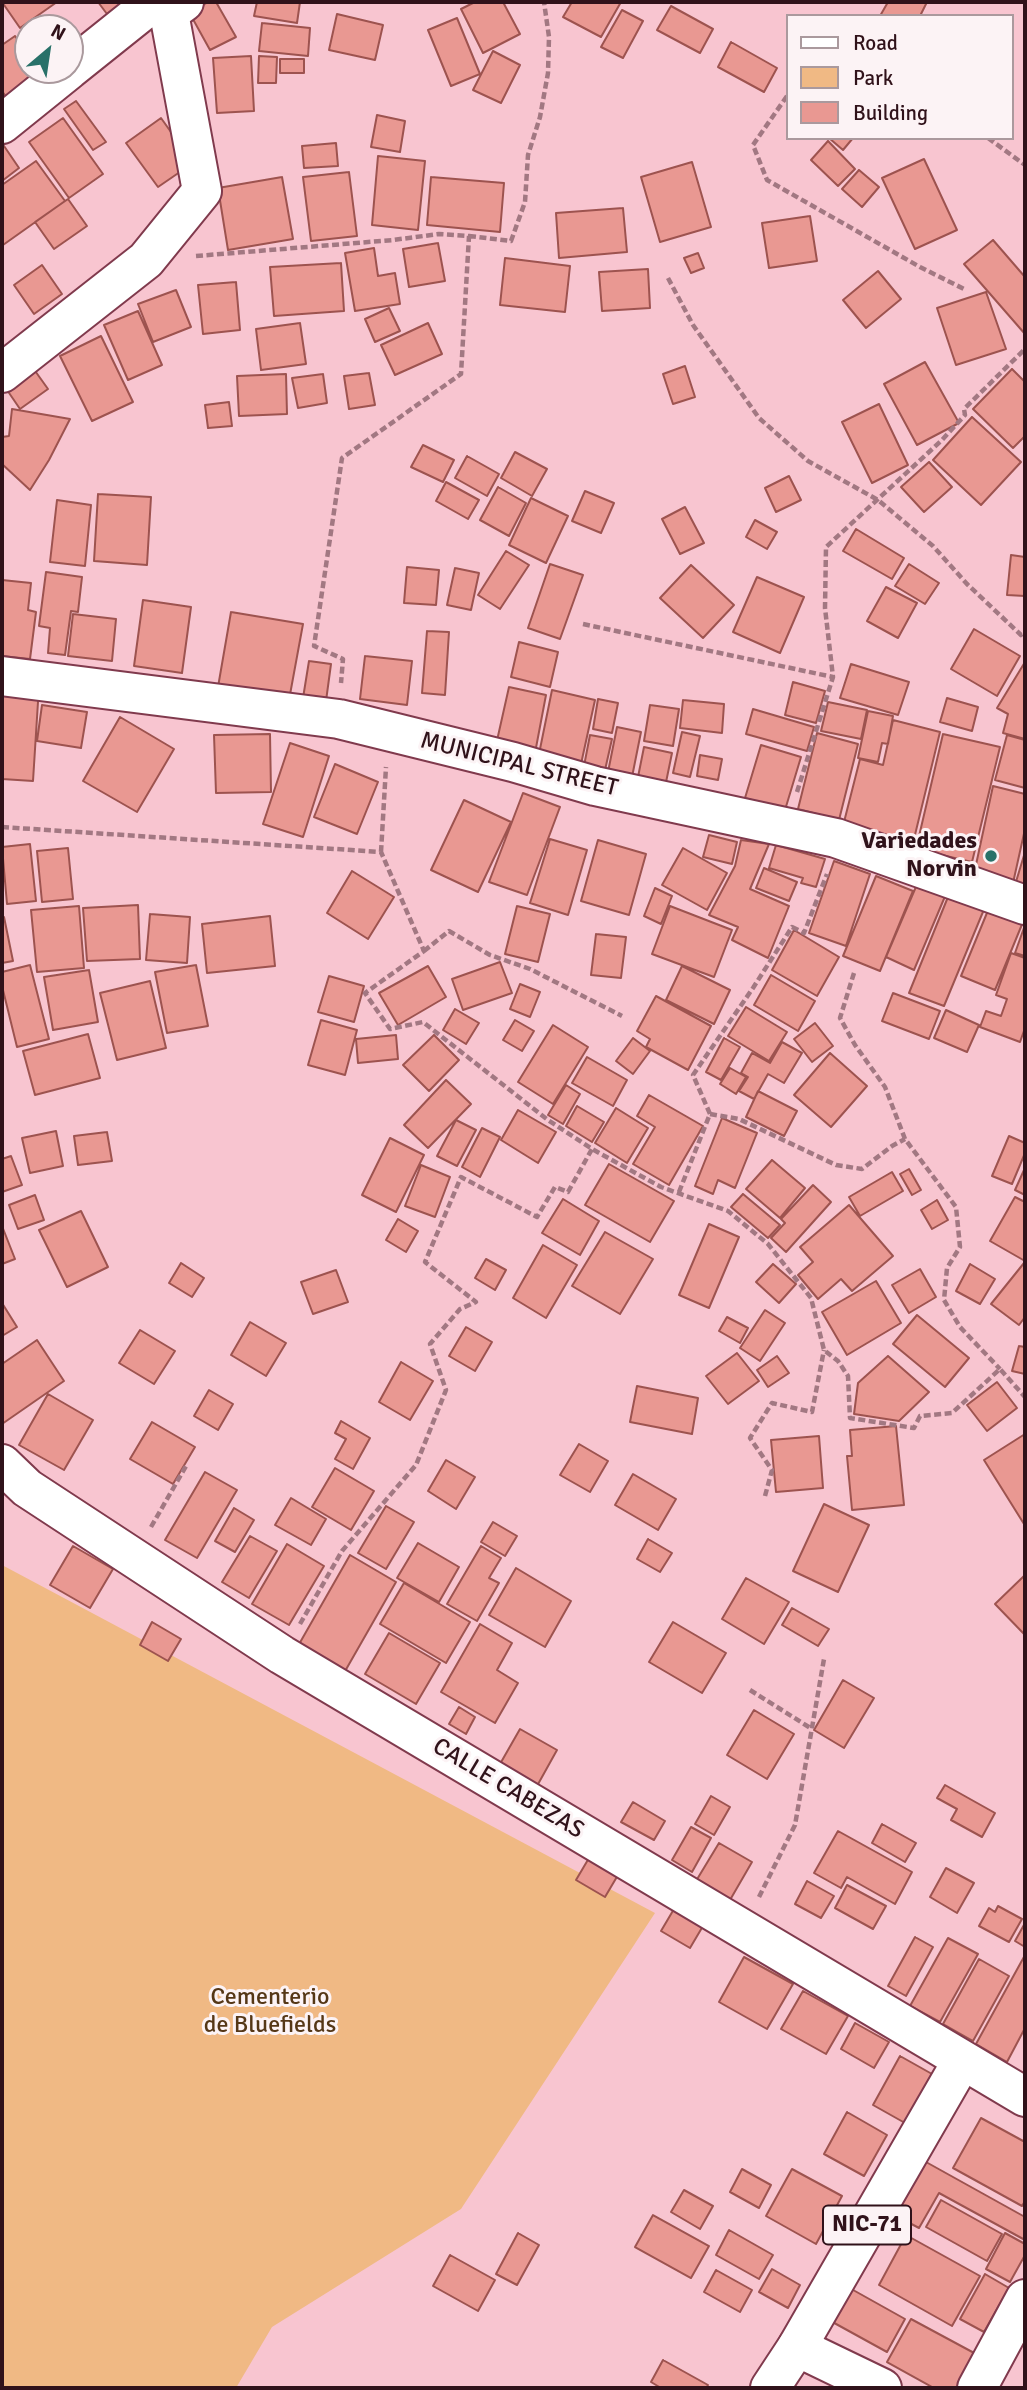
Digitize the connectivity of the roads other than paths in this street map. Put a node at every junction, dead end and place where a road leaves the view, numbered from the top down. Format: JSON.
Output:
{"nodes":[{"id":1,"x":163,"y":5,"type":"edge"},
{"id":2,"x":84,"y":59,"type":"edge"},
{"id":3,"x":51,"y":84,"type":"edge"},
{"id":4,"x":2,"y":124,"type":"edge"},
{"id":5,"x":2,"y":373,"type":"edge"},
{"id":6,"x":2,"y":676,"type":"edge"},
{"id":7,"x":1025,"y":905,"type":"edge"},
{"id":8,"x":2,"y":1464,"type":"edge"},
{"id":9,"x":962,"y":2061,"type":"junction"},
{"id":10,"x":1021,"y":2084,"type":"edge"},
{"id":11,"x":1025,"y":2299,"type":"edge"},
{"id":12,"x":797,"y":2347,"type":"junction"},
{"id":13,"x":770,"y":2388,"type":"edge"},
{"id":14,"x":882,"y":2388,"type":"edge"},
{"id":15,"x":977,"y":2388,"type":"edge"}],
"edges":[{"from":1,"to":2,"type":"main road"},
{"from":1,"to":5,"type":"main road"},
{"from":3,"to":4,"type":"main road"},
{"from":6,"to":7,"type":"main road","name":"MUNICIPAL STREET"},
{"from":8,"to":9,"type":"main road","name":"CALLE CABEZAS"},
{"from":9,"to":10,"type":"main road","name":"CALLE CABEZAS"},
{"from":9,"to":12,"type":"main road","number":"NIC-71"},
{"from":11,"to":15,"type":"main road"},
{"from":12,"to":13,"type":"main road","number":"NIC-71"},
{"from":12,"to":14,"type":"main road"}]}
